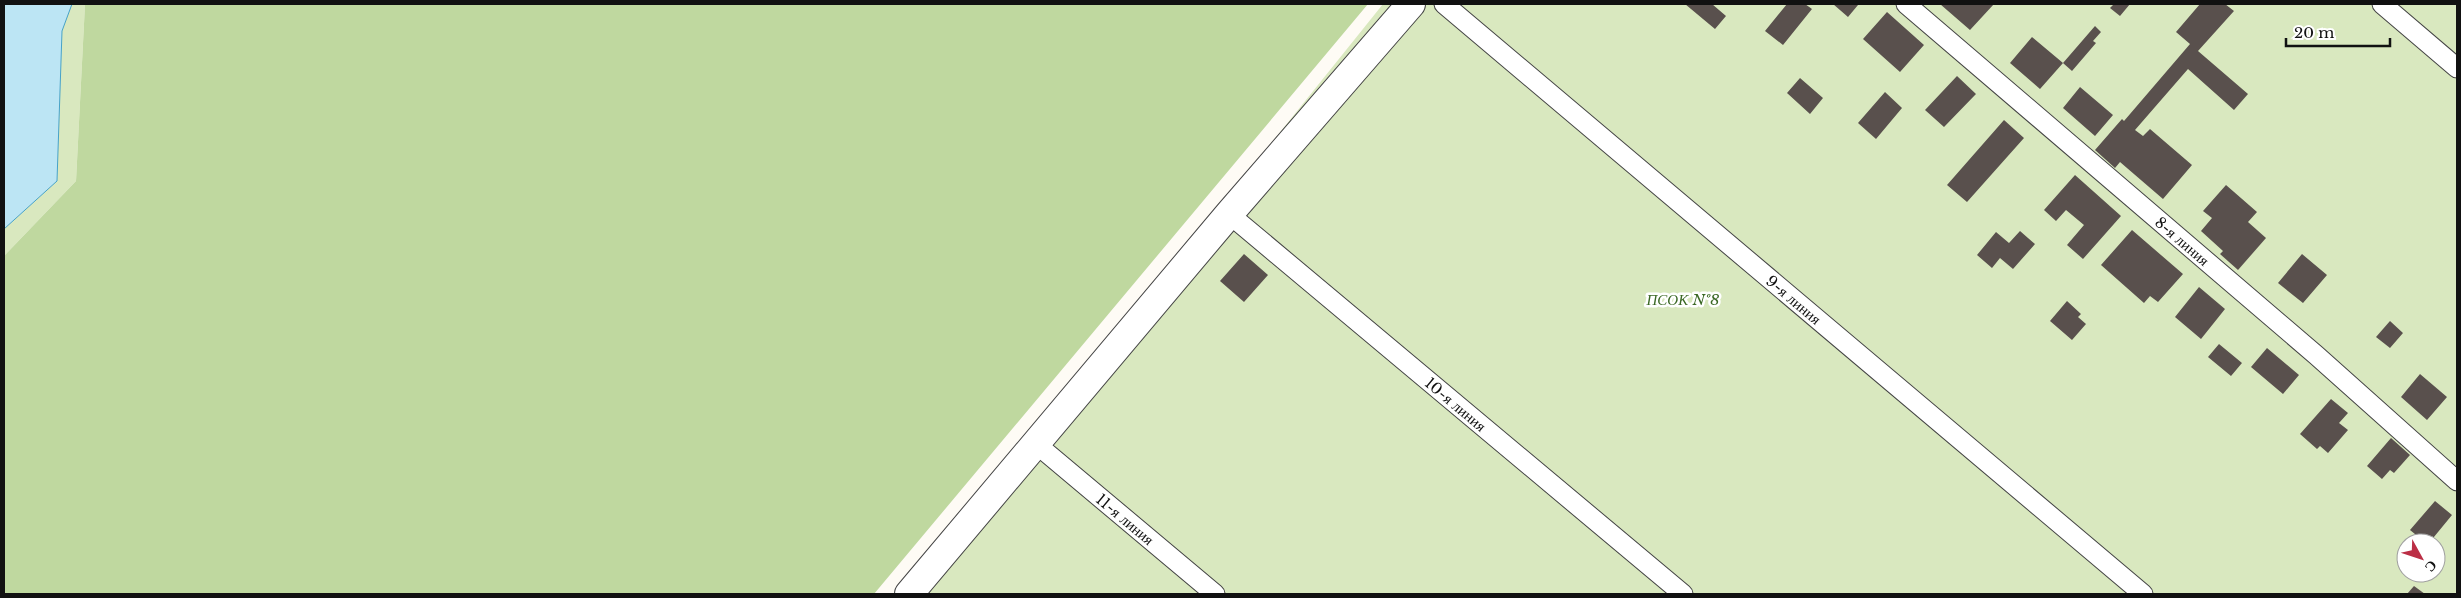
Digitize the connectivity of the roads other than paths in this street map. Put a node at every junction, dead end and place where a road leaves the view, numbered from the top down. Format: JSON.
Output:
{"nodes":[{"id":1,"x":1411,"y":4,"type":"edge"},
{"id":2,"x":1444,"y":4,"type":"edge"},
{"id":3,"x":1906,"y":4,"type":"edge"},
{"id":4,"x":2382,"y":4,"type":"edge"},
{"id":5,"x":2457,"y":68,"type":"edge"},
{"id":6,"x":1229,"y":214,"type":"junction"},
{"id":7,"x":1035,"y":443,"type":"junction"},
{"id":8,"x":2457,"y":481,"type":"edge"},
{"id":9,"x":909,"y":594,"type":"edge"},
{"id":10,"x":1215,"y":594,"type":"edge"},
{"id":11,"x":1683,"y":594,"type":"edge"},
{"id":12,"x":2143,"y":594,"type":"edge"}],
"edges":[{"from":1,"to":6,"type":"street"},
{"from":2,"to":12,"type":"lane","name":"9-я линия"},
{"from":3,"to":8,"type":"lane","name":"8-я линия"},
{"from":4,"to":5,"type":"lane"},
{"from":6,"to":7,"type":"street"},
{"from":6,"to":11,"type":"lane","name":"10-я линия"},
{"from":7,"to":9,"type":"street"},
{"from":7,"to":10,"type":"lane","name":"11-я линия"}]}
